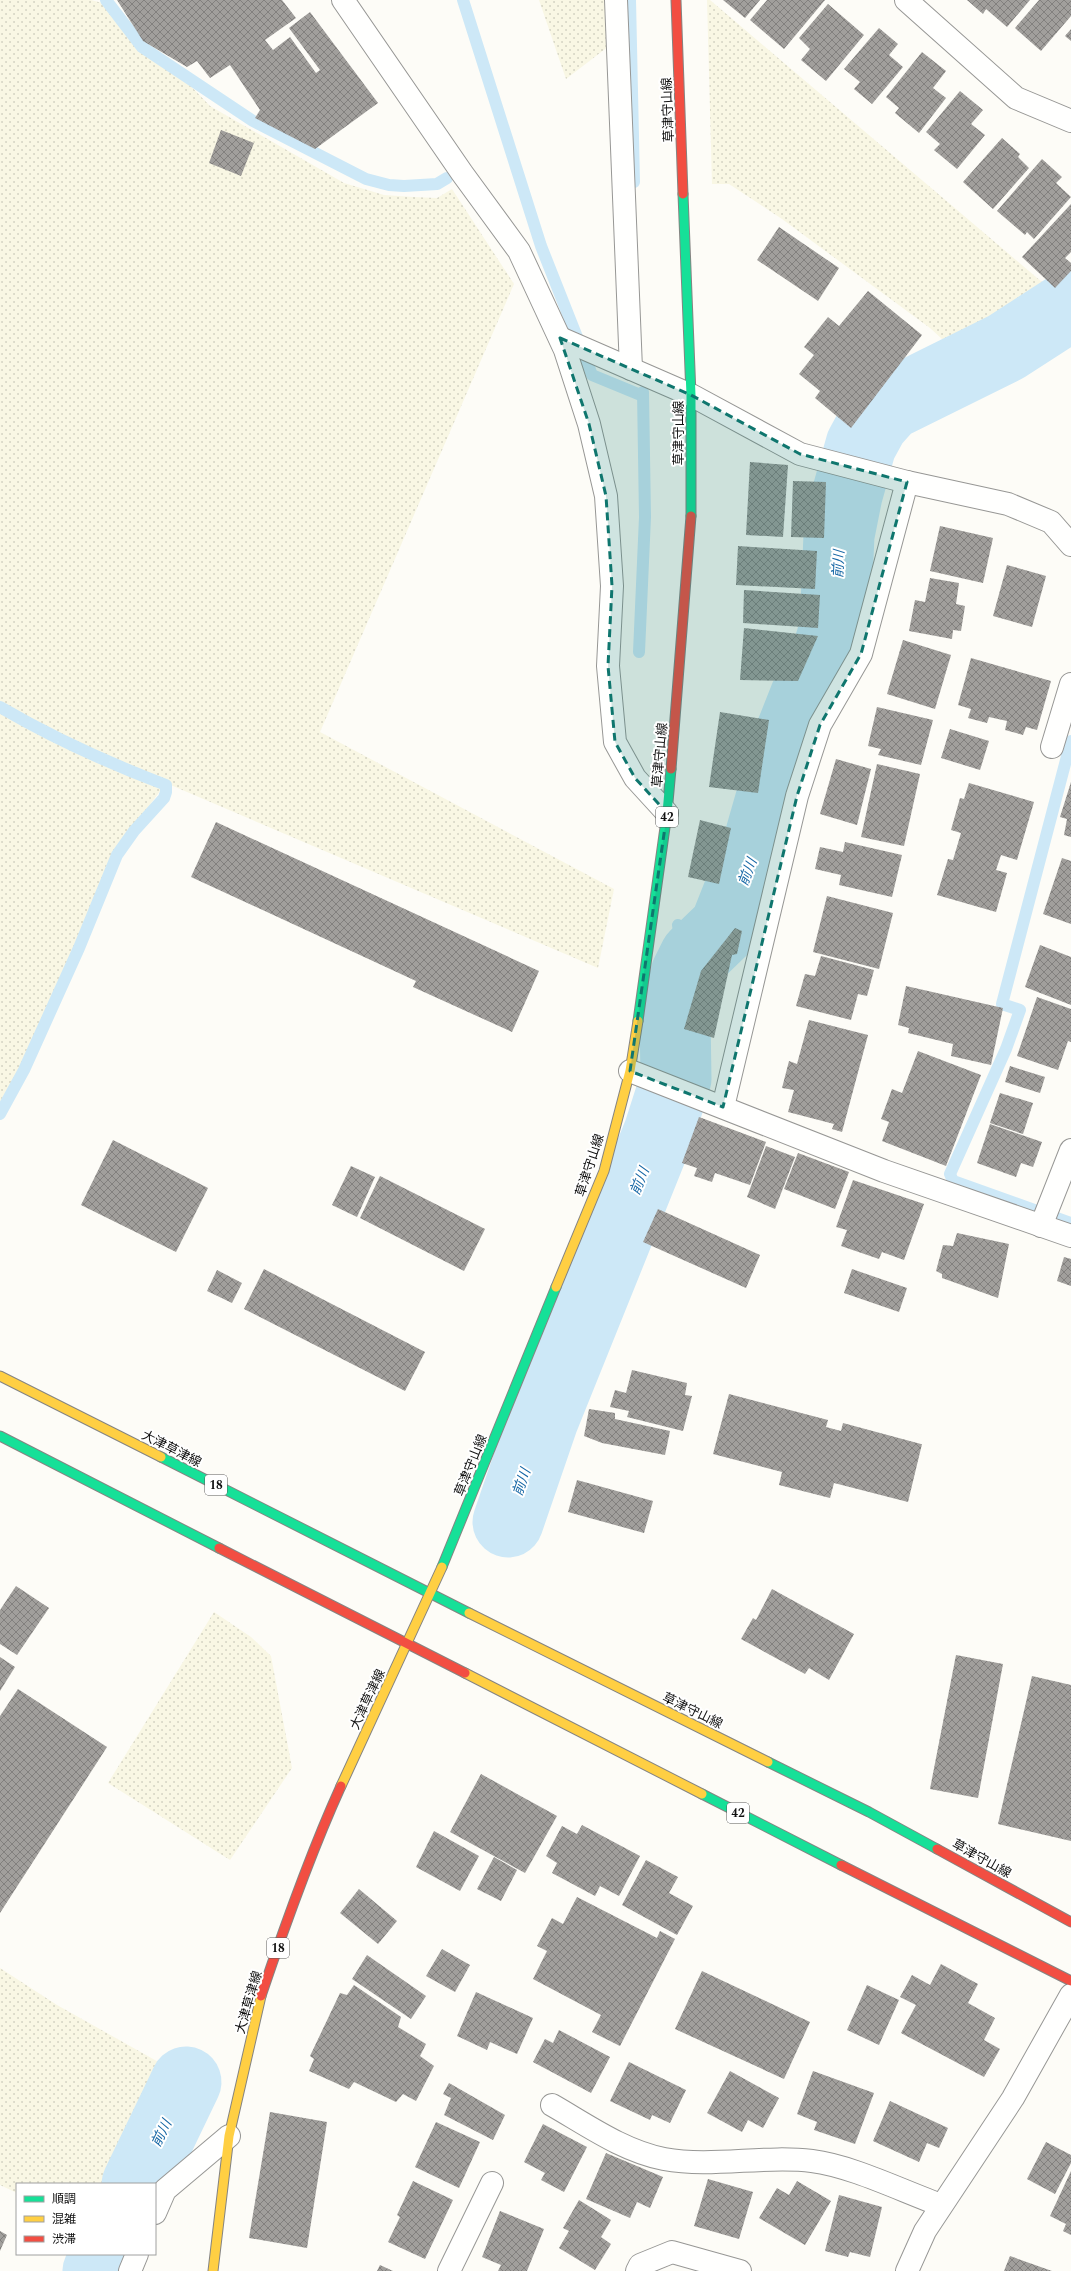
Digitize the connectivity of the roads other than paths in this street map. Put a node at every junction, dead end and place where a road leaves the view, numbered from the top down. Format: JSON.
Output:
{"nodes":[{"id":1,"x":343,"y":0,"type":"edge"},
{"id":2,"x":616,"y":0,"type":"edge"},
{"id":3,"x":676,"y":0,"type":"edge"},
{"id":4,"x":906,"y":0,"type":"edge"},
{"id":5,"x":1071,"y":121,"type":"edge"},
{"id":6,"x":560,"y":338,"type":"junction"},
{"id":7,"x":631,"y":369,"type":"junction"},
{"id":8,"x":691,"y":394,"type":"junction"},
{"id":9,"x":907,"y":482,"type":"junction"},
{"id":10,"x":1071,"y":545,"type":"edge"},
{"id":11,"x":1071,"y":684,"type":"edge"},
{"id":12,"x":1052,"y":747,"type":"dead end"},
{"id":13,"x":668,"y":813,"type":"junction"},
{"id":14,"x":630,"y":1071,"type":"junction"},
{"id":15,"x":723,"y":1108,"type":"junction"},
{"id":16,"x":1071,"y":1150,"type":"edge"},
{"id":17,"x":1041,"y":1226,"type":"junction"},
{"id":18,"x":1071,"y":1236,"type":"edge"},
{"id":19,"x":0,"y":1376,"type":"edge"},
{"id":20,"x":0,"y":1436,"type":"edge"},
{"id":21,"x":432,"y":1594,"type":"junction"},
{"id":22,"x":406,"y":1644,"type":"junction"},
{"id":23,"x":1071,"y":1922,"type":"edge"},
{"id":24,"x":1071,"y":1981,"type":"edge"},
{"id":25,"x":1071,"y":1995,"type":"edge"},
{"id":26,"x":552,"y":2105,"type":"dead end"},
{"id":27,"x":229,"y":2136,"type":"junction"},
{"id":28,"x":492,"y":2183,"type":"dead end"},
{"id":29,"x":941,"y":2205,"type":"junction"},
{"id":30,"x":156,"y":2211,"type":"edge"},
{"id":31,"x":137,"y":2255,"type":"edge"},
{"id":32,"x":130,"y":2271,"type":"edge"},
{"id":33,"x":212,"y":2271,"type":"edge"},
{"id":34,"x":449,"y":2271,"type":"edge"},
{"id":35,"x":637,"y":2271,"type":"edge"},
{"id":36,"x":740,"y":2271,"type":"edge"},
{"id":37,"x":906,"y":2271,"type":"edge"}],
"edges":[{"from":1,"to":6,"type":"street"},
{"from":2,"to":7,"type":"street"},
{"from":3,"to":8,"type":"main road","name":"草津守山線","number":"42"},
{"from":4,"to":5,"type":"street"},
{"from":6,"to":7,"type":"street"},
{"from":6,"to":13,"type":"street"},
{"from":7,"to":8,"type":"street"},
{"from":8,"to":9,"type":"street"},
{"from":8,"to":13,"type":"main road","name":"草津守山線","number":"42"},
{"from":9,"to":10,"type":"street"},
{"from":9,"to":15,"type":"street"},
{"from":11,"to":12,"type":"street"},
{"from":13,"to":14,"type":"main road","name":"草津守山線","number":"42"},
{"from":14,"to":15,"type":"street"},
{"from":14,"to":21,"type":"main road","name":"草津守山線","number":"42"},
{"from":15,"to":17,"type":"street"},
{"from":16,"to":17,"type":"street"},
{"from":17,"to":18,"type":"street"},
{"from":19,"to":21,"type":"main road","name":"大津草津線","number":"18"},
{"from":20,"to":22,"type":"main road"},
{"from":21,"to":22,"type":"main road","name":"大津草津線","number":"18"},
{"from":21,"to":23,"type":"main road","name":"草津守山線"},
{"from":22,"to":24,"type":"main road","number":"42"},
{"from":22,"to":27,"type":"main road","name":"大津草津線","number":"18"},
{"from":25,"to":29,"type":"street"},
{"from":26,"to":29,"type":"street"},
{"from":27,"to":30,"type":"street"},
{"from":27,"to":33,"type":"main road","name":"大津草津線","number":"18"},
{"from":28,"to":34,"type":"street"},
{"from":29,"to":37,"type":"street"},
{"from":31,"to":32,"type":"street"},
{"from":35,"to":36,"type":"street"}]}
